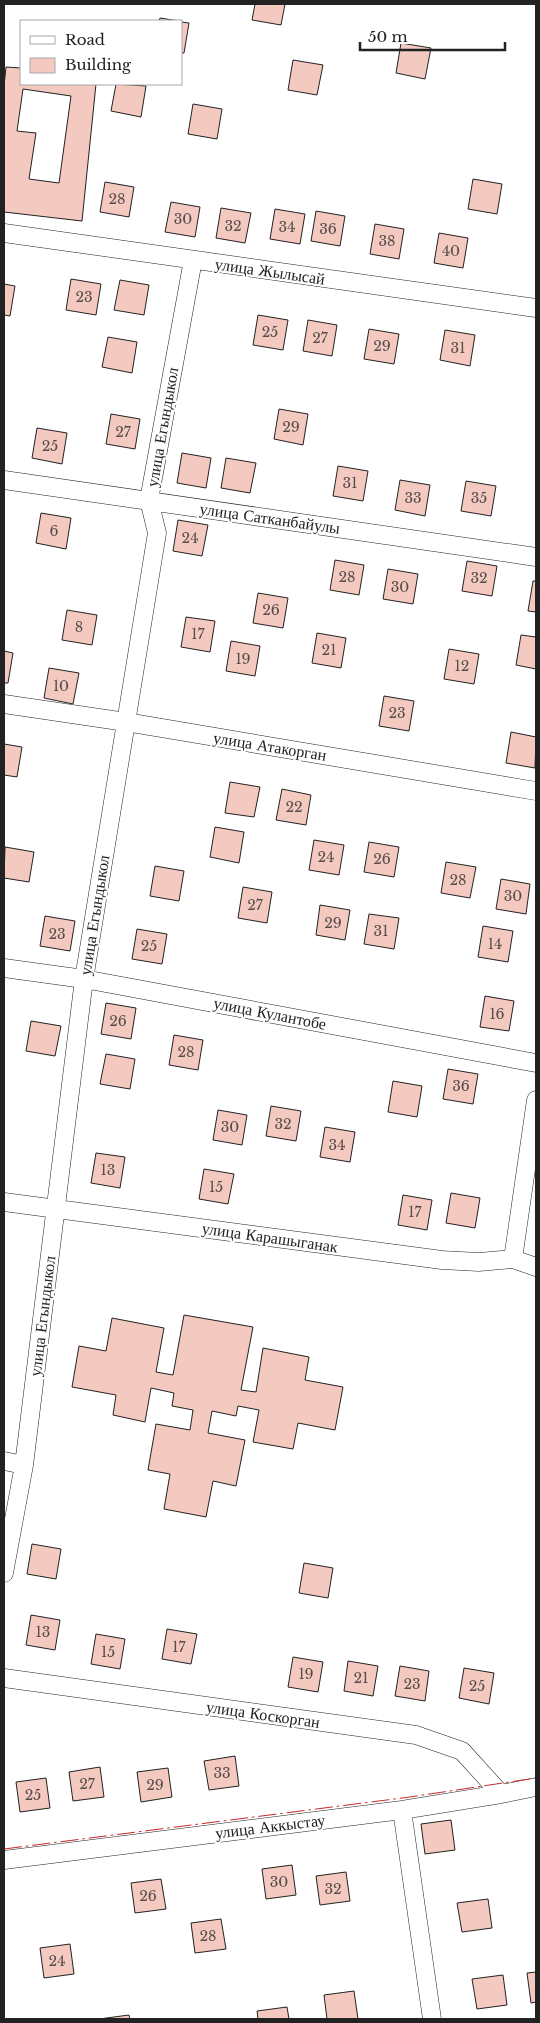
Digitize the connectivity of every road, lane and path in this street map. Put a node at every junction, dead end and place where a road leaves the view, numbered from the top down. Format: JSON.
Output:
{"nodes":[{"id":1,"x":4,"y":233,"type":"edge"},
{"id":2,"x":193,"y":260,"type":"junction"},
{"id":3,"x":536,"y":308,"type":"edge"},
{"id":4,"x":4,"y":480,"type":"edge"},
{"id":5,"x":149,"y":500,"type":"junction"},
{"id":6,"x":536,"y":556,"type":"edge"},
{"id":7,"x":4,"y":704,"type":"edge"},
{"id":8,"x":126,"y":722,"type":"junction"},
{"id":9,"x":536,"y":790,"type":"edge"},
{"id":10,"x":4,"y":968,"type":"edge"},
{"id":11,"x":84,"y":979,"type":"junction"},
{"id":12,"x":536,"y":1063,"type":"edge"},
{"id":13,"x":536,"y":1100,"type":"edge"},
{"id":14,"x":4,"y":1202,"type":"edge"},
{"id":15,"x":56,"y":1208,"type":"junction"},
{"id":16,"x":512,"y":1259,"type":"junction"},
{"id":17,"x":536,"y":1267,"type":"edge"},
{"id":18,"x":4,"y":1461,"type":"edge"},
{"id":19,"x":24,"y":1465,"type":"junction"},
{"id":20,"x":4,"y":1573,"type":"edge"},
{"id":21,"x":4,"y":1678,"type":"edge"},
{"id":22,"x":536,"y":1787,"type":"edge"},
{"id":23,"x":501,"y":1794,"type":"junction"},
{"id":24,"x":402,"y":1810,"type":"junction"},
{"id":25,"x":4,"y":1860,"type":"edge"},
{"id":26,"x":432,"y":2019,"type":"edge"}],
"edges":[{"from":1,"to":2,"type":"street","name":"улица Жылысай"},
{"from":2,"to":3,"type":"street","name":"улица Жылысай"},
{"from":2,"to":5,"type":"street","name":"улица Егындыкол"},
{"from":4,"to":5,"type":"street","name":"улица Сатканбайулы"},
{"from":5,"to":6,"type":"street","name":"улица Сатканбайулы"},
{"from":5,"to":8,"type":"street","name":"улица Егындыкол"},
{"from":7,"to":8,"type":"street","name":"улица Атакорган"},
{"from":8,"to":9,"type":"street","name":"улица Атакорган"},
{"from":8,"to":11,"type":"street","name":"улица Егындыкол"},
{"from":10,"to":11,"type":"street","name":"улица Кулантобе"},
{"from":11,"to":12,"type":"street","name":"улица Кулантобе"},
{"from":11,"to":15,"type":"street","name":"улица Егындыкол"},
{"from":13,"to":16,"type":"street"},
{"from":14,"to":15,"type":"street","name":"улица Карашыганак"},
{"from":15,"to":16,"type":"street","name":"улица Карашыганак"},
{"from":15,"to":19,"type":"street","name":"улица Егындыкол"},
{"from":16,"to":17,"type":"street","name":"улица Карашыганак"},
{"from":18,"to":19,"type":"street"},
{"from":19,"to":20,"type":"street","name":"улица Егындыкол"},
{"from":21,"to":23,"type":"street","name":"улица Коскорган"},
{"from":22,"to":23,"type":"street","name":"улица Аккыстау"},
{"from":23,"to":24,"type":"street","name":"улица Аккыстау"},
{"from":24,"to":25,"type":"street","name":"улица Аккыстау"},
{"from":24,"to":26,"type":"street"}]}
